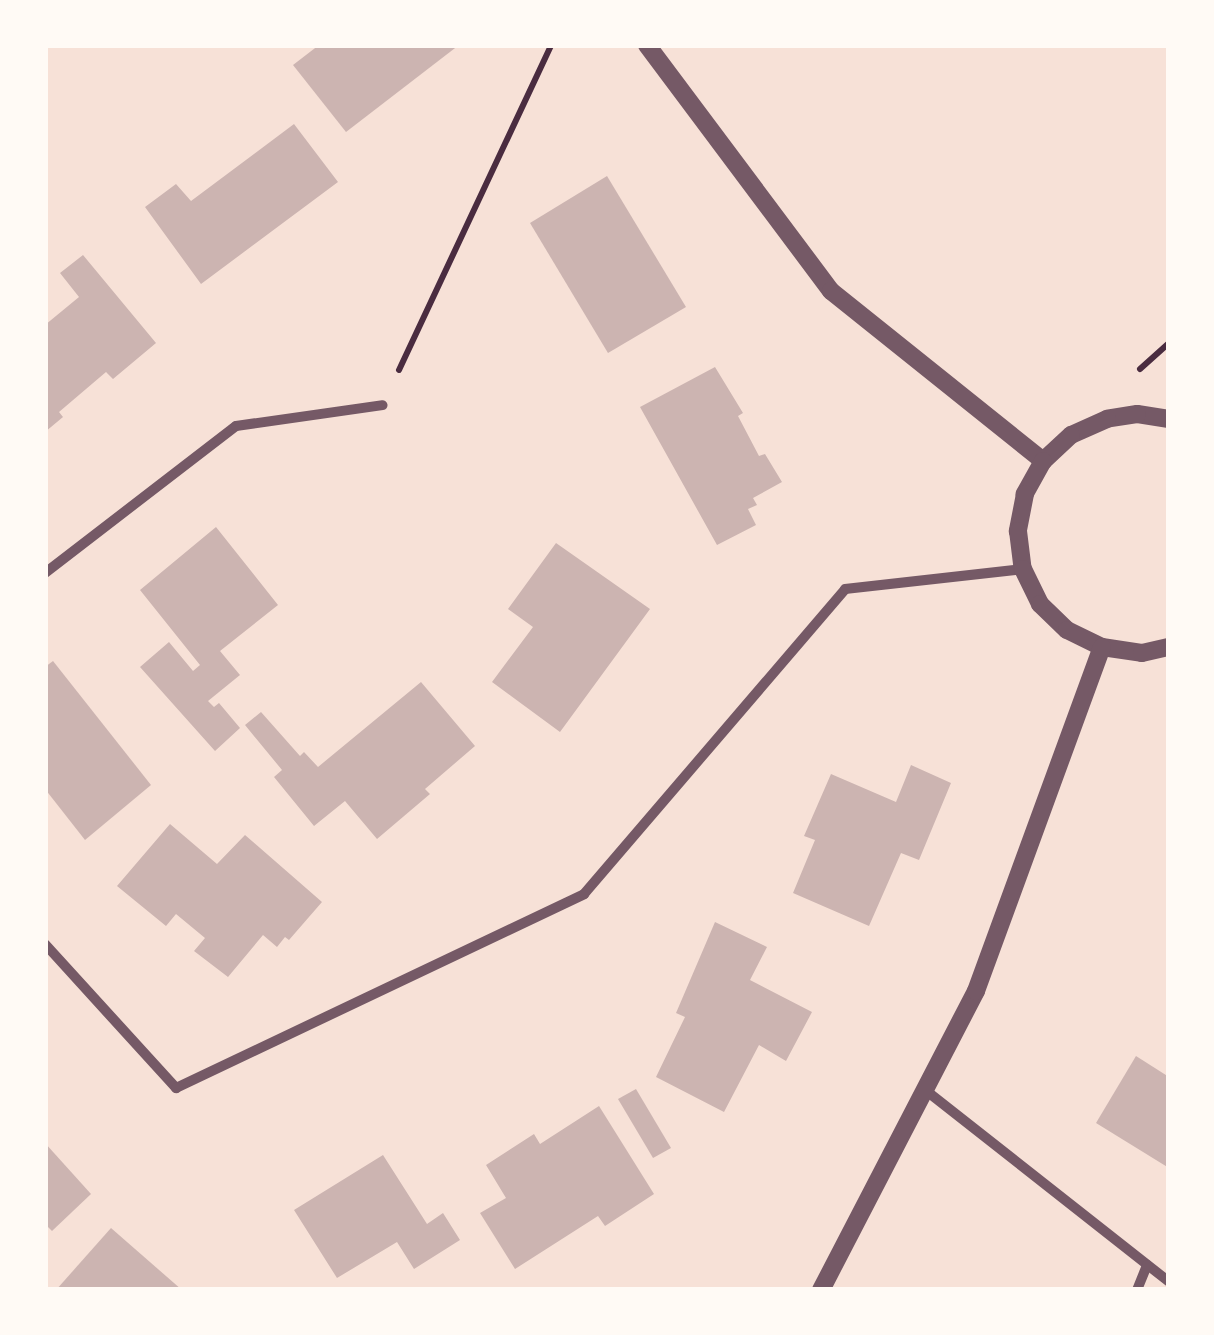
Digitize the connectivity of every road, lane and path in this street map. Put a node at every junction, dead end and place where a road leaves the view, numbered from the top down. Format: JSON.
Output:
{"nodes":[{"id":1,"x":551,"y":45,"type":"edge"},
{"id":2,"x":647,"y":45,"type":"edge"},
{"id":3,"x":383,"y":404,"type":"joint"},
{"id":4,"x":1169,"y":419,"type":"edge"},
{"id":5,"x":1043,"y":461,"type":"junction"},
{"id":6,"x":1023,"y":569,"type":"junction"},
{"id":7,"x":45,"y":573,"type":"edge"},
{"id":8,"x":1169,"y":647,"type":"edge"},
{"id":9,"x":1102,"y":648,"type":"junction"},
{"id":10,"x":45,"y":944,"type":"edge"},
{"id":11,"x":924,"y":1088,"type":"junction"},
{"id":12,"x":1147,"y":1265,"type":"junction"},
{"id":13,"x":1169,"y":1282,"type":"edge"},
{"id":14,"x":821,"y":1290,"type":"edge"},
{"id":15,"x":1137,"y":1290,"type":"edge"}],
"edges":[{"from":1,"to":3,"type":"path"},
{"from":2,"to":5,"type":"street"},
{"from":3,"to":7,"type":"street"},
{"from":4,"to":5,"type":"street"},
{"from":5,"to":6,"type":"street"},
{"from":6,"to":9,"type":"street"},
{"from":6,"to":10,"type":"street"},
{"from":8,"to":9,"type":"street"},
{"from":9,"to":11,"type":"street"},
{"from":11,"to":12,"type":"street"},
{"from":11,"to":14,"type":"street"},
{"from":12,"to":13,"type":"street"},
{"from":12,"to":15,"type":"street"}]}
